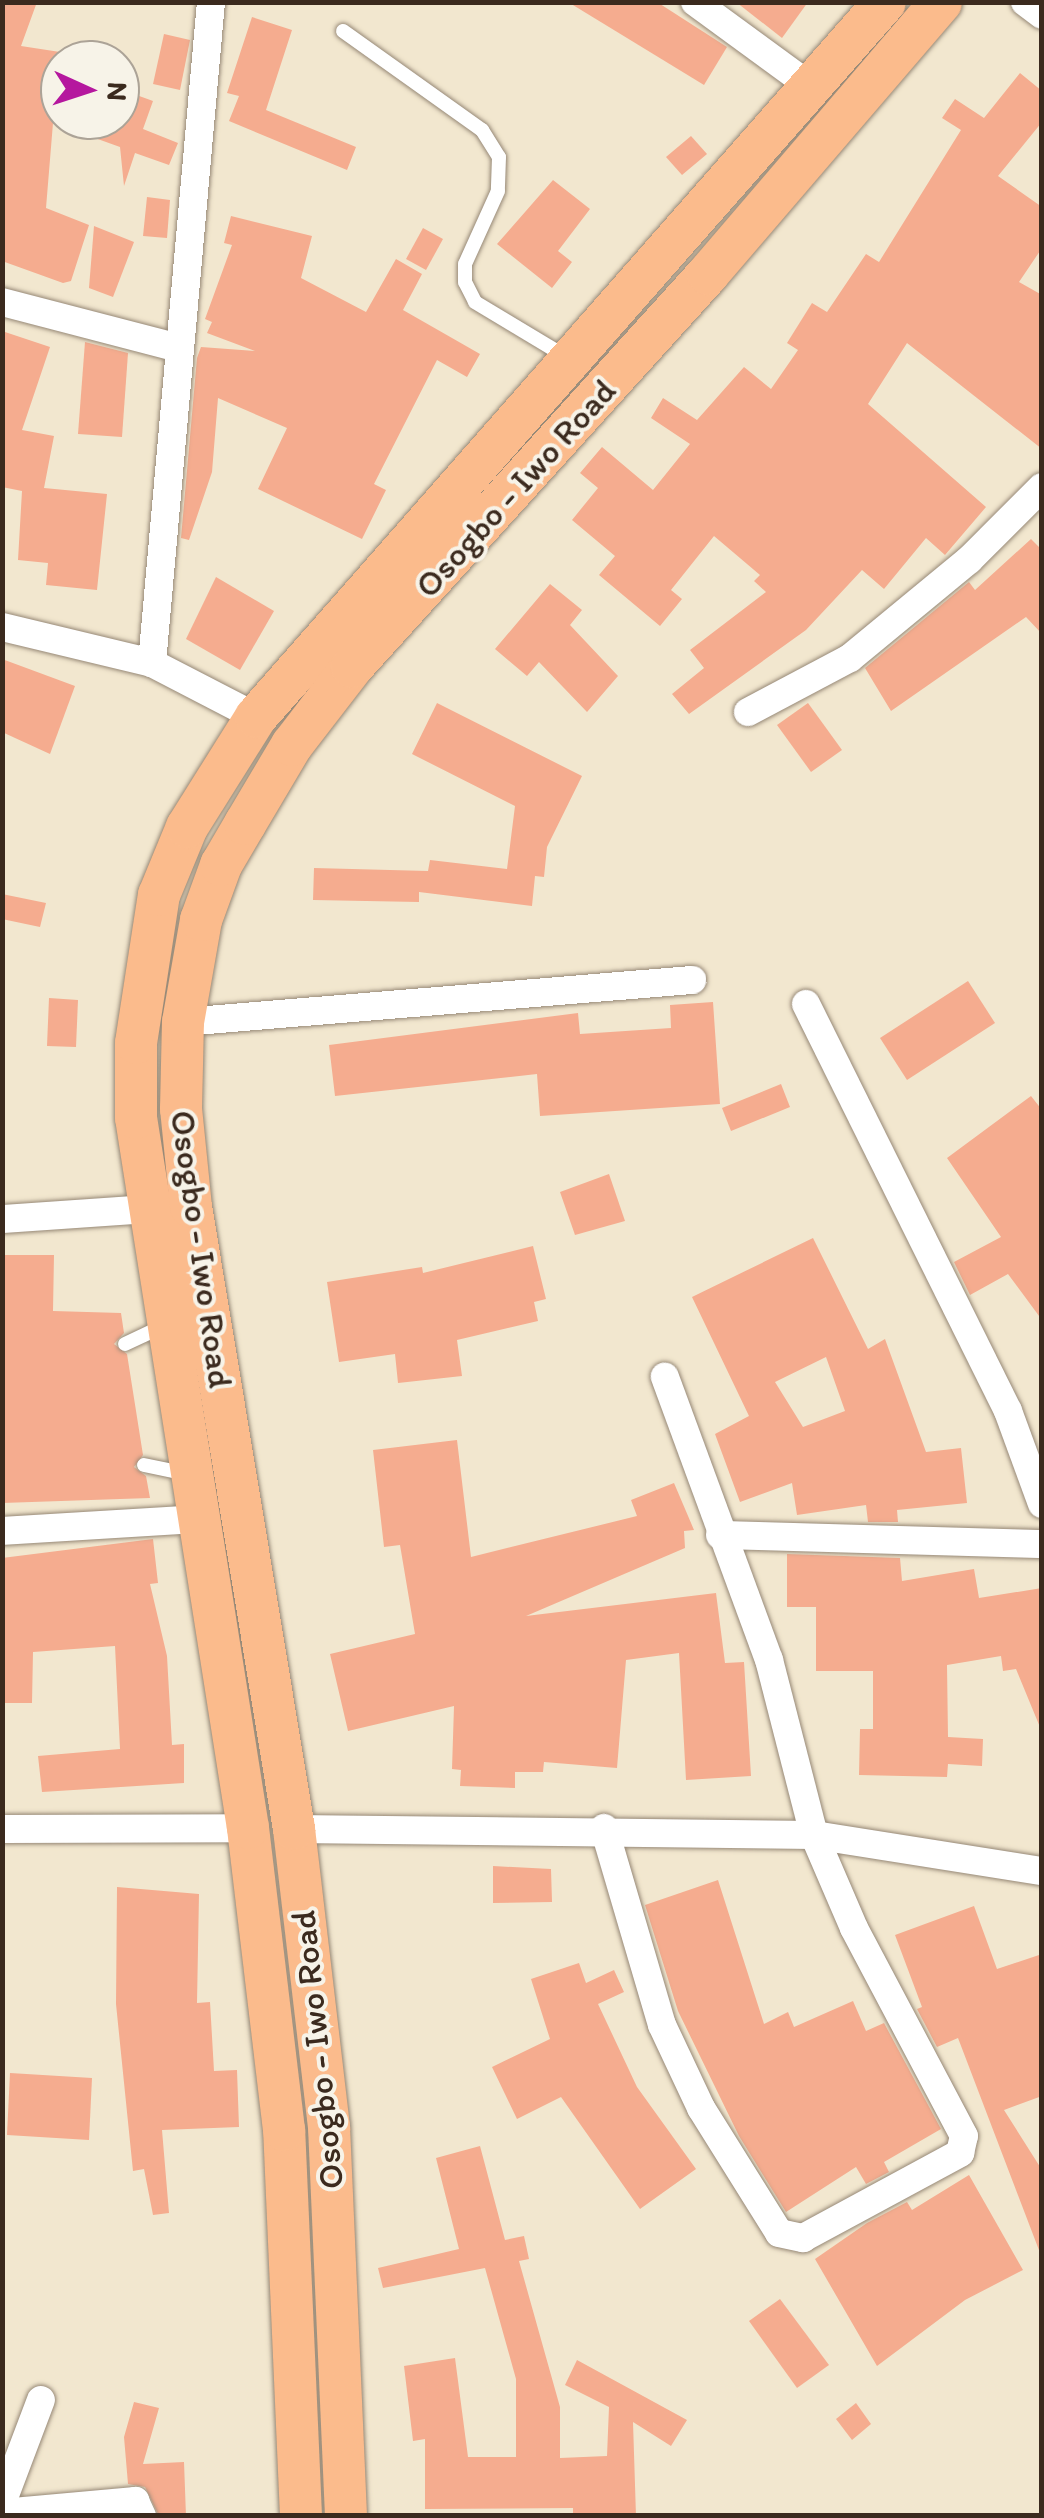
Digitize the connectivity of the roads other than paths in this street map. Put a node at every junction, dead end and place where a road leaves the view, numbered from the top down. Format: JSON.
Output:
{"nodes":[{"id":1,"x":211,"y":2,"type":"edge"},
{"id":2,"x":695,"y":2,"type":"edge"},
{"id":3,"x":886,"y":2,"type":"edge"},
{"id":4,"x":941,"y":2,"type":"edge"},
{"id":5,"x":1025,"y":2,"type":"edge"},
{"id":6,"x":1042,"y":15,"type":"edge"},
{"id":7,"x":342,"y":31,"type":"dead end"},
{"id":8,"x":810,"y":87,"type":"junction"},
{"id":9,"x":2,"y":302,"type":"edge"},
{"id":10,"x":178,"y":348,"type":"junction"},
{"id":11,"x":567,"y":358,"type":"junction"},
{"id":12,"x":1042,"y":488,"type":"edge"},
{"id":13,"x":2,"y":627,"type":"edge"},
{"id":14,"x":152,"y":663,"type":"junction"},
{"id":15,"x":748,"y":712,"type":"dead end"},
{"id":16,"x":256,"y":717,"type":"junction"},
{"id":17,"x":692,"y":980,"type":"dead end"},
{"id":18,"x":806,"y":1004,"type":"dead end"},
{"id":19,"x":183,"y":1022,"type":"junction"},
{"id":20,"x":149,"y":1209,"type":"junction"},
{"id":21,"x":2,"y":1219,"type":"edge"},
{"id":22,"x":168,"y":1323,"type":"junction"},
{"id":23,"x":126,"y":1344,"type":"dead end"},
{"id":24,"x":665,"y":1377,"type":"dead end"},
{"id":25,"x":144,"y":1464,"type":"dead end"},
{"id":26,"x":192,"y":1474,"type":"junction"},
{"id":27,"x":1042,"y":1504,"type":"edge"},
{"id":28,"x":199,"y":1519,"type":"junction"},
{"id":29,"x":2,"y":1531,"type":"edge"},
{"id":30,"x":720,"y":1535,"type":"junction"},
{"id":31,"x":1042,"y":1544,"type":"edge"},
{"id":32,"x":248,"y":1828,"type":"junction"},
{"id":33,"x":604,"y":1828,"type":"junction"},
{"id":34,"x":2,"y":1829,"type":"edge"},
{"id":35,"x":294,"y":1829,"type":"junction"},
{"id":36,"x":814,"y":1835,"type":"junction"},
{"id":37,"x":1042,"y":1871,"type":"edge"},
{"id":38,"x":41,"y":2400,"type":"dead end"},
{"id":39,"x":2,"y":2503,"type":"edge"},
{"id":40,"x":2,"y":2513,"type":"edge"},
{"id":41,"x":142,"y":2516,"type":"edge"},
{"id":42,"x":301,"y":2516,"type":"edge"},
{"id":43,"x":346,"y":2516,"type":"edge"}],
"edges":[{"from":1,"to":10,"type":"street"},
{"from":2,"to":8,"type":"street"},
{"from":3,"to":8,"type":"main road","name":"Osogbo - Iwo Road"},
{"from":4,"to":19,"type":"main road","name":"Osogbo - Iwo Road"},
{"from":5,"to":6,"type":"street"},
{"from":7,"to":11,"type":"lane"},
{"from":8,"to":11,"type":"main road","name":"Osogbo - Iwo Road"},
{"from":9,"to":10,"type":"street"},
{"from":10,"to":14,"type":"street"},
{"from":11,"to":16,"type":"main road","name":"Osogbo - Iwo Road"},
{"from":12,"to":15,"type":"street"},
{"from":13,"to":14,"type":"street"},
{"from":14,"to":16,"type":"street"},
{"from":16,"to":20,"type":"main road","name":"Osogbo - Iwo Road"},
{"from":17,"to":19,"type":"street"},
{"from":18,"to":27,"type":"street"},
{"from":19,"to":35,"type":"main road","name":"Osogbo - Iwo Road"},
{"from":20,"to":21,"type":"street"},
{"from":20,"to":22,"type":"main road","name":"Osogbo - Iwo Road"},
{"from":22,"to":23,"type":"lane"},
{"from":22,"to":26,"type":"main road","name":"Osogbo - Iwo Road"},
{"from":24,"to":30,"type":"street"},
{"from":25,"to":26,"type":"lane"},
{"from":26,"to":28,"type":"main road","name":"Osogbo - Iwo Road"},
{"from":28,"to":29,"type":"street"},
{"from":28,"to":32,"type":"main road","name":"Osogbo - Iwo Road"},
{"from":30,"to":31,"type":"street"},
{"from":30,"to":36,"type":"street"},
{"from":32,"to":34,"type":"street"},
{"from":32,"to":42,"type":"main road","name":"Osogbo - Iwo Road"},
{"from":33,"to":35,"type":"street"},
{"from":33,"to":36,"type":"street"},
{"from":33,"to":36,"type":"street"},
{"from":35,"to":43,"type":"main road","name":"Osogbo - Iwo Road"},
{"from":36,"to":37,"type":"street"},
{"from":38,"to":39,"type":"street"},
{"from":40,"to":41,"type":"street"}]}
